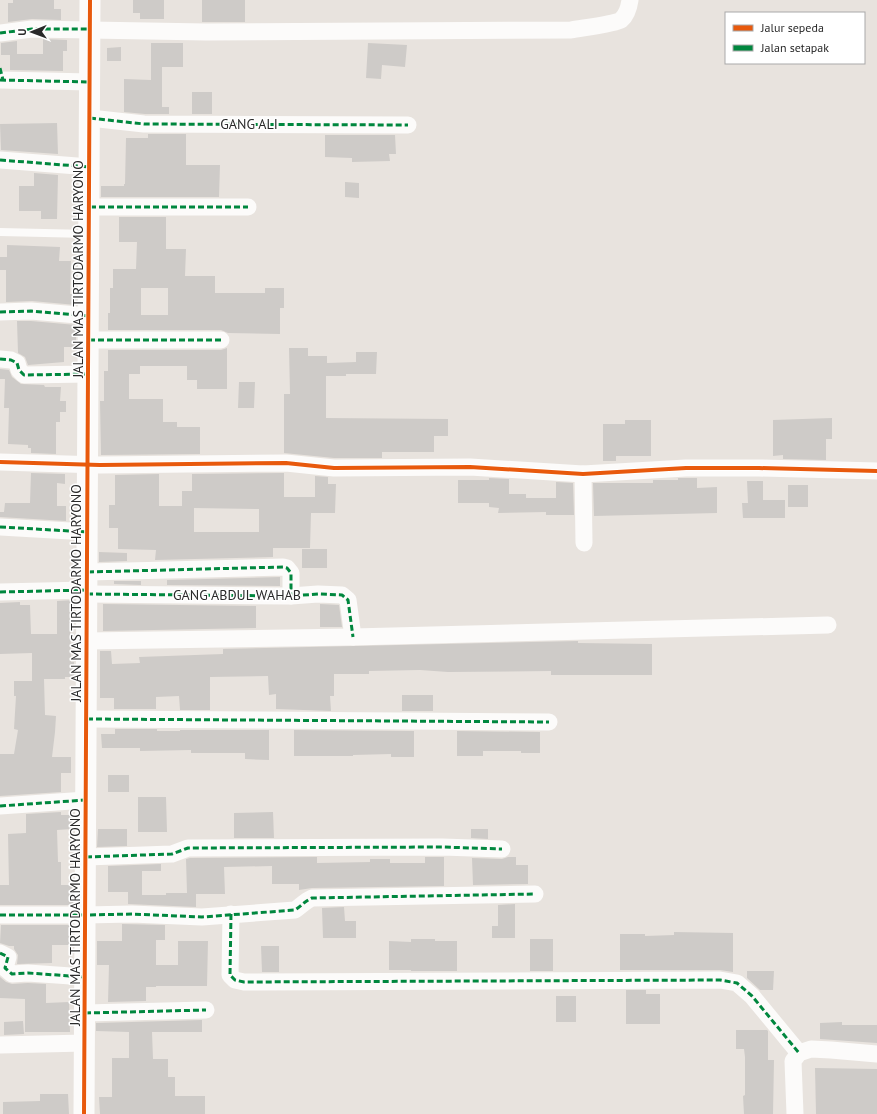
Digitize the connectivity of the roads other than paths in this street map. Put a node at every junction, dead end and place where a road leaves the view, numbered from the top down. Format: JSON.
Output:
{"nodes":[{"id":1,"x":90,"y":0,"type":"edge"},
{"id":2,"x":630,"y":0,"type":"edge"},
{"id":3,"x":90,"y":29,"type":"junction"},
{"id":4,"x":0,"y":33,"type":"edge"},
{"id":5,"x":1,"y":80,"type":"edge"},
{"id":6,"x":90,"y":82,"type":"junction"},
{"id":7,"x":90,"y":118,"type":"junction"},
{"id":8,"x":408,"y":125,"type":"dead end"},
{"id":9,"x":0,"y":160,"type":"edge"},
{"id":10,"x":90,"y":167,"type":"junction"},
{"id":11,"x":248,"y":207,"type":"dead end"},
{"id":12,"x":90,"y":208,"type":"junction"},
{"id":13,"x":0,"y":232,"type":"edge"},
{"id":14,"x":90,"y":234,"type":"junction"},
{"id":15,"x":0,"y":312,"type":"edge"},
{"id":16,"x":89,"y":316,"type":"junction"},
{"id":17,"x":89,"y":340,"type":"junction"},
{"id":18,"x":221,"y":340,"type":"dead end"},
{"id":19,"x":0,"y":359,"type":"edge"},
{"id":20,"x":89,"y":374,"type":"junction"},
{"id":21,"x":0,"y":462,"type":"edge"},
{"id":22,"x":88,"y":465,"type":"junction"},
{"id":23,"x":877,"y":471,"type":"edge"},
{"id":24,"x":583,"y":474,"type":"junction"},
{"id":25,"x":0,"y":528,"type":"edge"},
{"id":26,"x":88,"y":532,"type":"junction"},
{"id":27,"x":584,"y":543,"type":"dead end"},
{"id":28,"x":87,"y":585,"type":"junction"},
{"id":29,"x":0,"y":592,"type":"edge"},
{"id":30,"x":291,"y":596,"type":"junction"},
{"id":31,"x":828,"y":625,"type":"dead end"},
{"id":32,"x":353,"y":637,"type":"junction"},
{"id":33,"x":87,"y":641,"type":"junction"},
{"id":34,"x":87,"y":719,"type":"junction"},
{"id":35,"x":549,"y":722,"type":"dead end"},
{"id":36,"x":86,"y":800,"type":"junction"},
{"id":37,"x":0,"y":806,"type":"edge"},
{"id":38,"x":502,"y":849,"type":"dead end"},
{"id":39,"x":86,"y":857,"type":"junction"},
{"id":40,"x":535,"y":894,"type":"dead end"},
{"id":41,"x":231,"y":914,"type":"junction"},
{"id":42,"x":0,"y":915,"type":"edge"},
{"id":43,"x":85,"y":915,"type":"junction"},
{"id":44,"x":0,"y":953,"type":"edge"},
{"id":45,"x":85,"y":977,"type":"junction"},
{"id":46,"x":206,"y":1010,"type":"dead end"},
{"id":47,"x":85,"y":1013,"type":"junction"},
{"id":48,"x":85,"y":1043,"type":"junction"},
{"id":49,"x":0,"y":1045,"type":"edge"},
{"id":50,"x":799,"y":1052,"type":"junction"},
{"id":51,"x":877,"y":1054,"type":"edge"},
{"id":52,"x":84,"y":1114,"type":"edge"},
{"id":53,"x":794,"y":1114,"type":"edge"}],
"edges":[{"from":1,"to":3,"type":"street","name":"JALAN MAS TIRTODARMO HARYONO"},
{"from":2,"to":3,"type":"street"},
{"from":3,"to":4,"type":"street"},
{"from":3,"to":6,"type":"street","name":"JALAN MAS TIRTODARMO HARYONO"},
{"from":5,"to":6,"type":"street"},
{"from":6,"to":7,"type":"street","name":"JALAN MAS TIRTODARMO HARYONO"},
{"from":7,"to":8,"type":"street","name":"GANG ALI"},
{"from":7,"to":10,"type":"street","name":"JALAN MAS TIRTODARMO HARYONO"},
{"from":9,"to":10,"type":"street"},
{"from":10,"to":12,"type":"street","name":"JALAN MAS TIRTODARMO HARYONO"},
{"from":11,"to":12,"type":"street"},
{"from":12,"to":14,"type":"street","name":"JALAN MAS TIRTODARMO HARYONO"},
{"from":13,"to":14,"type":"lane"},
{"from":14,"to":16,"type":"street","name":"JALAN MAS TIRTODARMO HARYONO"},
{"from":15,"to":16,"type":"street"},
{"from":16,"to":17,"type":"street","name":"JALAN MAS TIRTODARMO HARYONO"},
{"from":17,"to":18,"type":"street"},
{"from":17,"to":20,"type":"street","name":"JALAN MAS TIRTODARMO HARYONO"},
{"from":19,"to":20,"type":"street"},
{"from":20,"to":22,"type":"street","name":"JALAN MAS TIRTODARMO HARYONO"},
{"from":21,"to":22,"type":"street"},
{"from":22,"to":24,"type":"street"},
{"from":22,"to":26,"type":"street","name":"JALAN MAS TIRTODARMO HARYONO"},
{"from":23,"to":24,"type":"street"},
{"from":24,"to":27,"type":"street"},
{"from":25,"to":26,"type":"street"},
{"from":26,"to":28,"type":"street","name":"JALAN MAS TIRTODARMO HARYONO"},
{"from":28,"to":29,"type":"street"},
{"from":28,"to":30,"type":"street","name":"GANG ABDUL WAHAB"},
{"from":28,"to":30,"type":"street"},
{"from":28,"to":33,"type":"street","name":"JALAN MAS TIRTODARMO HARYONO"},
{"from":30,"to":32,"type":"street","name":"GANG ABDUL WAHAB"},
{"from":31,"to":32,"type":"street"},
{"from":32,"to":33,"type":"street"},
{"from":33,"to":34,"type":"street","name":"JALAN MAS TIRTODARMO HARYONO"},
{"from":34,"to":35,"type":"street"},
{"from":34,"to":36,"type":"street","name":"JALAN MAS TIRTODARMO HARYONO"},
{"from":36,"to":37,"type":"street"},
{"from":36,"to":39,"type":"street","name":"JALAN MAS TIRTODARMO HARYONO"},
{"from":38,"to":39,"type":"street"},
{"from":39,"to":43,"type":"street","name":"JALAN MAS TIRTODARMO HARYONO"},
{"from":40,"to":41,"type":"street"},
{"from":41,"to":43,"type":"street"},
{"from":41,"to":50,"type":"street"},
{"from":42,"to":43,"type":"street"},
{"from":43,"to":45,"type":"street","name":"JALAN MAS TIRTODARMO HARYONO"},
{"from":44,"to":45,"type":"street"},
{"from":45,"to":47,"type":"street","name":"JALAN MAS TIRTODARMO HARYONO"},
{"from":46,"to":47,"type":"street"},
{"from":47,"to":48,"type":"street","name":"JALAN MAS TIRTODARMO HARYONO"},
{"from":48,"to":49,"type":"street"},
{"from":48,"to":52,"type":"street","name":"JALAN MAS TIRTODARMO HARYONO"},
{"from":50,"to":51,"type":"street"},
{"from":50,"to":53,"type":"street"}]}
